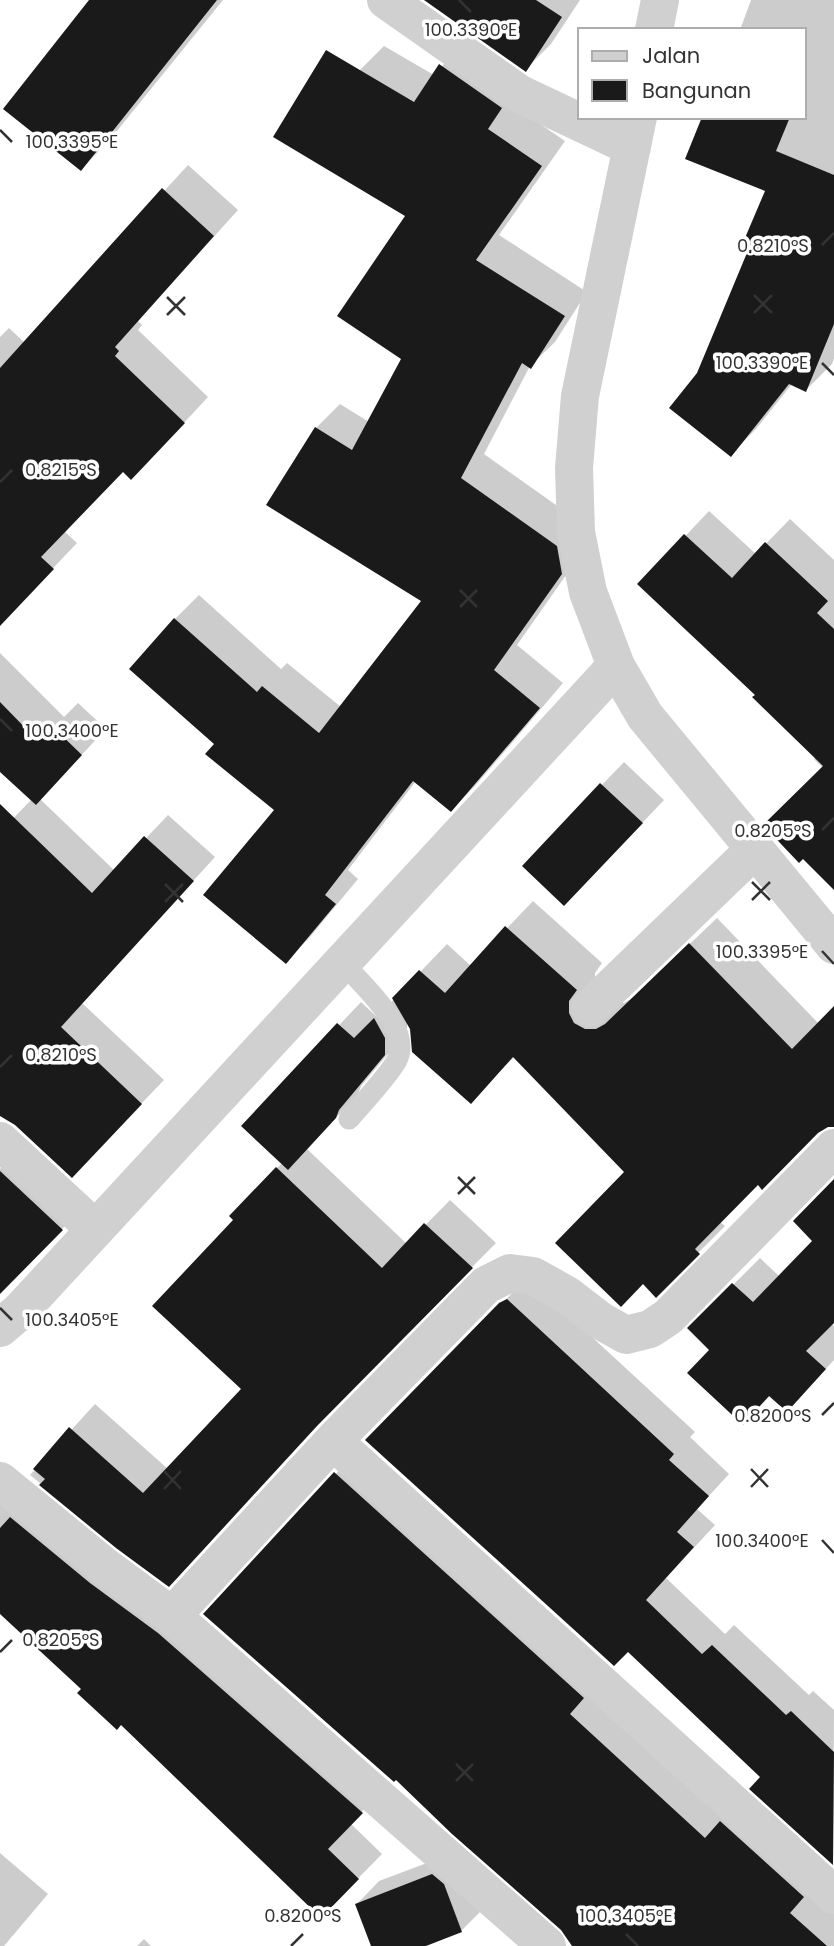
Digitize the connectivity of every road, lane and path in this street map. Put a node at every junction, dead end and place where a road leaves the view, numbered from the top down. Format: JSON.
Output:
{"nodes":[{"id":1,"x":386,"y":0,"type":"edge"},
{"id":2,"x":660,"y":0,"type":"edge"},
{"id":3,"x":654,"y":28,"type":"edge"},
{"id":4,"x":578,"y":113,"type":"edge"},
{"id":5,"x":597,"y":119,"type":"edge"},
{"id":6,"x":635,"y":132,"type":"edge"},
{"id":7,"x":616,"y":666,"type":"junction"},
{"id":8,"x":755,"y":849,"type":"junction"},
{"id":9,"x":834,"y":945,"type":"edge"},
{"id":10,"x":342,"y":962,"type":"junction"},
{"id":11,"x":590,"y":1008,"type":"dead end"},
{"id":12,"x":349,"y":1119,"type":"dead end"},
{"id":13,"x":0,"y":1142,"type":"edge"},
{"id":14,"x":834,"y":1148,"type":"edge"},
{"id":15,"x":94,"y":1228,"type":"junction"},
{"id":16,"x":0,"y":1328,"type":"edge"},
{"id":17,"x":332,"y":1441,"type":"junction"},
{"id":18,"x":0,"y":1481,"type":"edge"},
{"id":19,"x":172,"y":1616,"type":"junction"},
{"id":20,"x":834,"y":1895,"type":"edge"},
{"id":21,"x":547,"y":1946,"type":"edge"}],
"edges":[{"from":1,"to":4,"type":"street"},
{"from":2,"to":3,"type":"street"},
{"from":5,"to":6,"type":"street"},
{"from":6,"to":7,"type":"street"},
{"from":7,"to":8,"type":"street"},
{"from":7,"to":10,"type":"street"},
{"from":8,"to":9,"type":"street"},
{"from":8,"to":11,"type":"street"},
{"from":10,"to":12,"type":"lane"},
{"from":10,"to":15,"type":"street"},
{"from":13,"to":15,"type":"street"},
{"from":14,"to":17,"type":"street"},
{"from":15,"to":16,"type":"street"},
{"from":17,"to":19,"type":"street"},
{"from":17,"to":20,"type":"street"},
{"from":18,"to":19,"type":"street"},
{"from":19,"to":21,"type":"street"}]}
